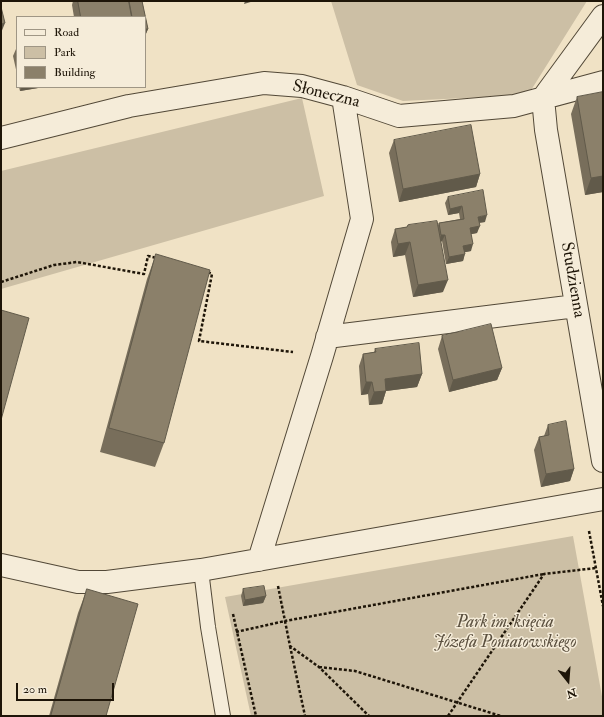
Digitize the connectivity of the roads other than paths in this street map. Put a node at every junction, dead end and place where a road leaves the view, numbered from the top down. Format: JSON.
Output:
{"nodes":[{"id":1,"x":603,"y":16,"type":"edge"},
{"id":2,"x":603,"y":82,"type":"edge"},
{"id":3,"x":343,"y":97,"type":"junction"},
{"id":4,"x":543,"y":98,"type":"junction"},
{"id":5,"x":1,"y":138,"type":"edge"},
{"id":6,"x":576,"y":306,"type":"junction"},
{"id":7,"x":324,"y":346,"type":"junction"},
{"id":8,"x":596,"y":375,"type":"edge"},
{"id":9,"x":603,"y":461,"type":"edge"},
{"id":10,"x":594,"y":501,"type":"edge"},
{"id":11,"x":266,"y":558,"type":"junction"},
{"id":12,"x":1,"y":565,"type":"edge"},
{"id":13,"x":201,"y":570,"type":"junction"},
{"id":14,"x":223,"y":716,"type":"edge"}],
"edges":[{"from":1,"to":4,"type":"street"},
{"from":2,"to":4,"type":"street","name":"Słoneczna"},
{"from":3,"to":4,"type":"street","name":"Słoneczna"},
{"from":3,"to":5,"type":"street","name":"Słoneczna"},
{"from":3,"to":7,"type":"street"},
{"from":4,"to":6,"type":"street","name":"Studzienna"},
{"from":6,"to":7,"type":"street"},
{"from":6,"to":8,"type":"street","name":"Studzienna"},
{"from":7,"to":11,"type":"street"},
{"from":8,"to":9,"type":"street","name":"Studzienna"},
{"from":10,"to":11,"type":"street"},
{"from":11,"to":13,"type":"street"},
{"from":12,"to":13,"type":"street"},
{"from":13,"to":14,"type":"lane"}]}
